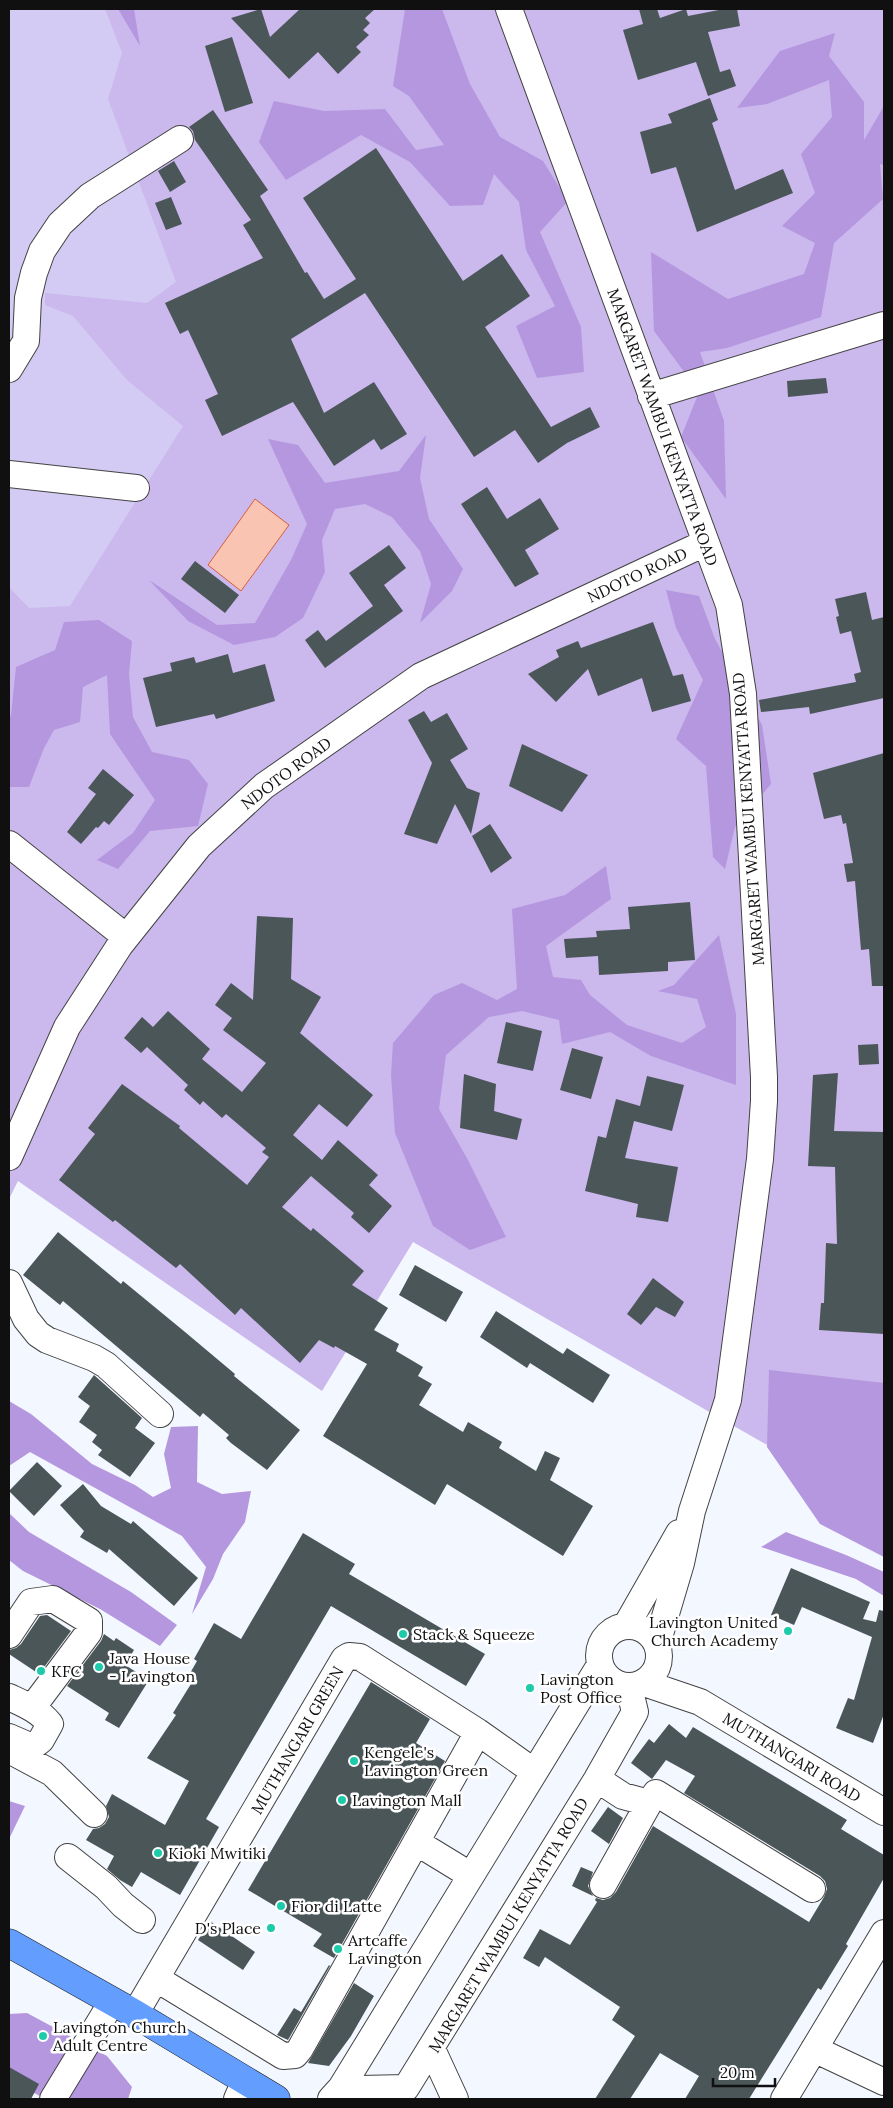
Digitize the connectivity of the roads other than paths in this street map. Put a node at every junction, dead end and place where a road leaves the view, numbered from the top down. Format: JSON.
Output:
{"nodes":[{"id":1,"x":518,"y":11,"type":"edge"},
{"id":2,"x":180,"y":139,"type":"dead end"},
{"id":3,"x":884,"y":325,"type":"edge"},
{"id":4,"x":9,"y":369,"type":"edge"},
{"id":5,"x":651,"y":396,"type":"junction"},
{"id":6,"x":9,"y":474,"type":"edge"},
{"id":7,"x":136,"y":488,"type":"dead end"},
{"id":8,"x":705,"y":543,"type":"junction"},
{"id":9,"x":9,"y":844,"type":"edge"},
{"id":10,"x":126,"y":937,"type":"junction"},
{"id":11,"x":9,"y":1157,"type":"edge"},
{"id":12,"x":9,"y":1283,"type":"edge"},
{"id":13,"x":160,"y":1414,"type":"dead end"},
{"id":14,"x":692,"y":1511,"type":"junction"},
{"id":15,"x":626,"y":1626,"type":"junction"},
{"id":16,"x":9,"y":1635,"type":"edge"},
{"id":17,"x":658,"y":1653,"type":"junction"},
{"id":18,"x":600,"y":1664,"type":"junction"},
{"id":19,"x":637,"y":1685,"type":"junction"},
{"id":20,"x":9,"y":1696,"type":"edge"},
{"id":21,"x":700,"y":1702,"type":"junction"},
{"id":22,"x":32,"y":1708,"type":"junction"},
{"id":23,"x":478,"y":1732,"type":"junction"},
{"id":24,"x":9,"y":1737,"type":"edge"},
{"id":25,"x":41,"y":1740,"type":"junction"},
{"id":26,"x":9,"y":1750,"type":"edge"},
{"id":27,"x":534,"y":1771,"type":"junction"},
{"id":28,"x":597,"y":1779,"type":"junction"},
{"id":29,"x":73,"y":1795,"type":"junction"},
{"id":30,"x":649,"y":1804,"type":"junction"},
{"id":31,"x":884,"y":1812,"type":"edge"},
{"id":32,"x":94,"y":1814,"type":"dead end"},
{"id":33,"x":416,"y":1842,"type":"junction"},
{"id":34,"x":68,"y":1858,"type":"dead end"},
{"id":35,"x":470,"y":1875,"type":"junction"},
{"id":36,"x":603,"y":1885,"type":"dead end"},
{"id":37,"x":812,"y":1890,"type":"dead end"},
{"id":38,"x":142,"y":1920,"type":"dead end"},
{"id":39,"x":884,"y":1934,"type":"edge"},
{"id":40,"x":9,"y":1943,"type":"edge"},
{"id":41,"x":157,"y":1978,"type":"junction"},
{"id":42,"x":124,"y":2008,"type":"junction"},
{"id":43,"x":814,"y":2049,"type":"junction"},
{"id":44,"x":432,"y":2050,"type":"junction"},
{"id":45,"x":884,"y":2082,"type":"edge"},
{"id":46,"x":241,"y":2090,"type":"edge"},
{"id":47,"x":336,"y":2093,"type":"edge"},
{"id":48,"x":53,"y":2099,"type":"edge"},
{"id":49,"x":276,"y":2099,"type":"edge"},
{"id":50,"x":455,"y":2099,"type":"edge"},
{"id":51,"x":784,"y":2099,"type":"edge"}],
"edges":[{"from":1,"to":5,"type":"street","name":"MARGARET WAMBUI KENYATTA ROAD"},
{"from":2,"to":4,"type":"street"},
{"from":3,"to":5,"type":"street"},
{"from":5,"to":8,"type":"street","name":"MARGARET WAMBUI KENYATTA ROAD"},
{"from":6,"to":7,"type":"street"},
{"from":8,"to":10,"type":"street","name":"NDOTO ROAD"},
{"from":8,"to":14,"type":"street","name":"MARGARET WAMBUI KENYATTA ROAD"},
{"from":9,"to":10,"type":"street"},
{"from":10,"to":11,"type":"street","name":"NDOTO ROAD"},
{"from":12,"to":13,"type":"street"},
{"from":14,"to":15,"type":"street","name":"MARGARET WAMBUI KENYATTA ROAD"},
{"from":14,"to":17,"type":"street","name":"MARGARET WAMBUI KENYATTA ROAD"},
{"from":15,"to":17,"type":"street"},
{"from":15,"to":18,"type":"street"},
{"from":16,"to":22,"type":"street"},
{"from":17,"to":19,"type":"street"},
{"from":17,"to":21,"type":"street","name":"MUTHANGARI ROAD"},
{"from":18,"to":19,"type":"street"},
{"from":18,"to":27,"type":"street"},
{"from":19,"to":21,"type":"street","name":"MUTHANGARI ROAD"},
{"from":19,"to":28,"type":"street","name":"MARGARET WAMBUI KENYATTA ROAD"},
{"from":20,"to":22,"type":"street"},
{"from":21,"to":31,"type":"street","name":"MUTHANGARI ROAD"},
{"from":22,"to":25,"type":"street"},
{"from":23,"to":27,"type":"street","name":"MUTHANGARI GREEN"},
{"from":23,"to":33,"type":"street"},
{"from":23,"to":41,"type":"street","name":"MUTHANGARI GREEN"},
{"from":24,"to":25,"type":"street"},
{"from":25,"to":29,"type":"street"},
{"from":26,"to":29,"type":"street"},
{"from":27,"to":35,"type":"street"},
{"from":28,"to":30,"type":"street"},
{"from":28,"to":44,"type":"street","name":"MARGARET WAMBUI KENYATTA ROAD"},
{"from":29,"to":32,"type":"street"},
{"from":30,"to":36,"type":"street"},
{"from":30,"to":37,"type":"street"},
{"from":33,"to":35,"type":"street"},
{"from":33,"to":41,"type":"street"},
{"from":34,"to":38,"type":"street"},
{"from":35,"to":47,"type":"street"},
{"from":39,"to":43,"type":"street"},
{"from":40,"to":42,"type":"main road"},
{"from":41,"to":42,"type":"street","name":"MUTHANGARI GREEN"},
{"from":42,"to":46,"type":"main road"},
{"from":42,"to":48,"type":"street","name":"MUTHANGARI GREEN"},
{"from":43,"to":45,"type":"street"},
{"from":43,"to":51,"type":"street"},
{"from":44,"to":47,"type":"street","name":"MARGARET WAMBUI KENYATTA ROAD"},
{"from":44,"to":50,"type":"street"},
{"from":46,"to":49,"type":"main road"}]}
